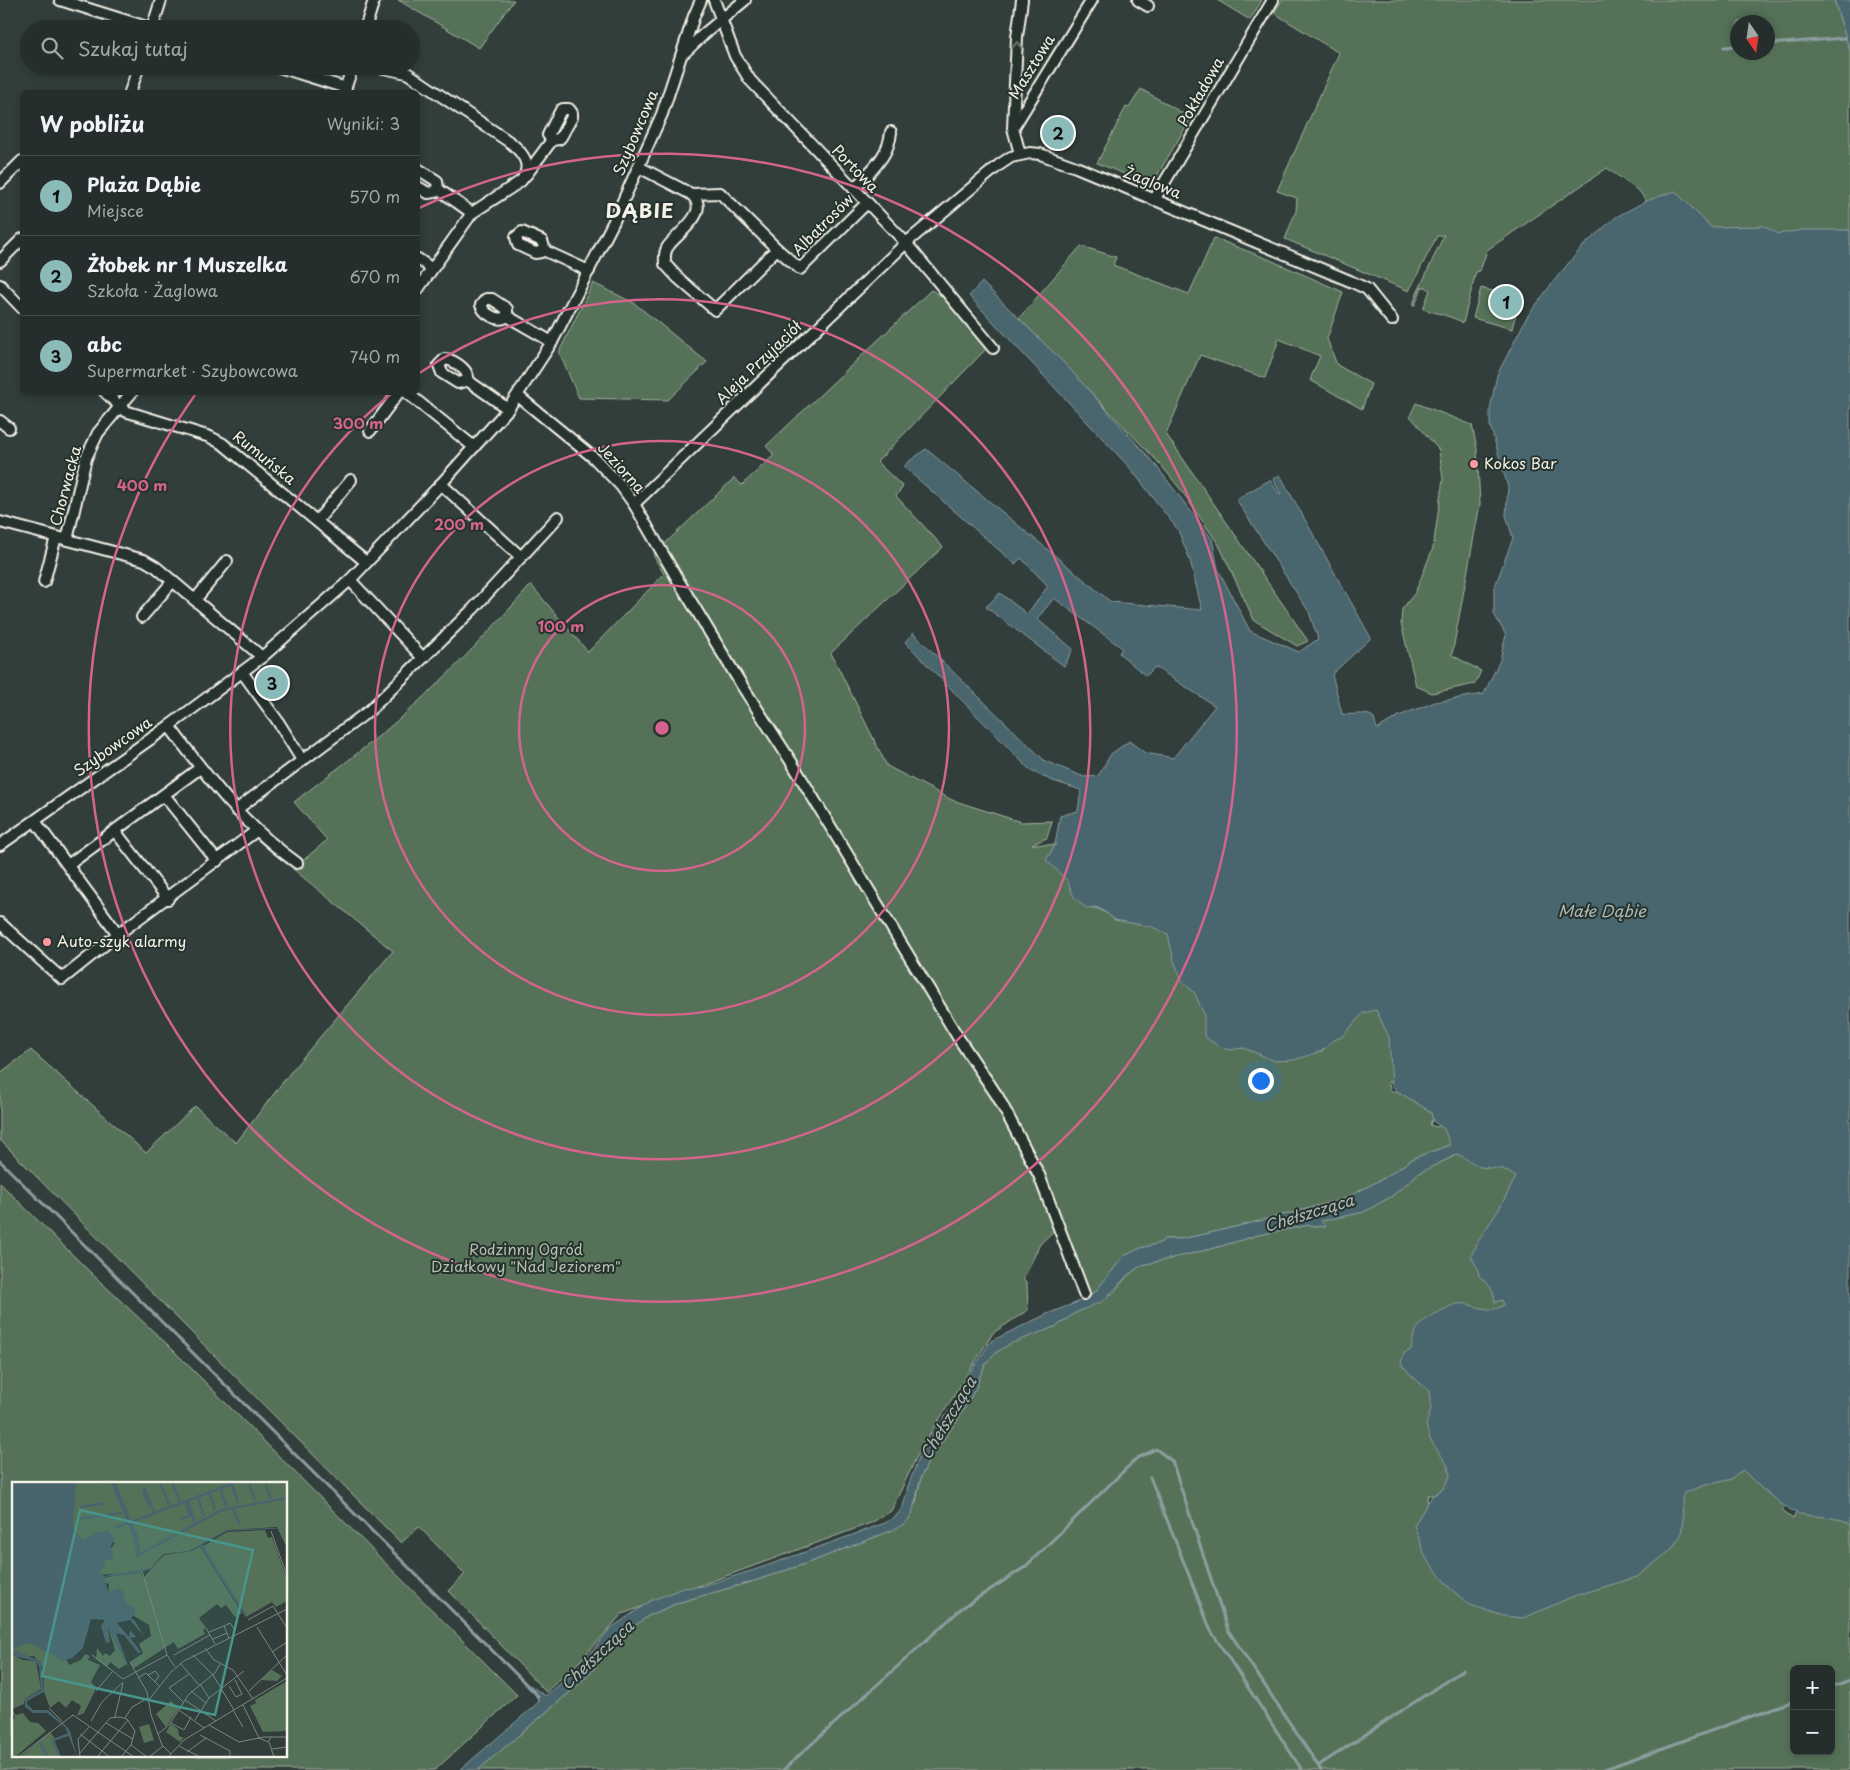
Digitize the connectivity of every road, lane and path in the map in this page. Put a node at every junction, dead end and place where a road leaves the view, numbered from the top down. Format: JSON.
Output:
{"nodes":[{"id":1,"x":60,"y":0,"type":"edge"},
{"id":2,"x":161,"y":0,"type":"edge"},
{"id":3,"x":374,"y":0,"type":"edge"},
{"id":4,"x":701,"y":0,"type":"edge"},
{"id":5,"x":714,"y":0,"type":"edge"},
{"id":6,"x":745,"y":0,"type":"edge"},
{"id":7,"x":1022,"y":0,"type":"edge"},
{"id":8,"x":1092,"y":0,"type":"edge"},
{"id":9,"x":1138,"y":0,"type":"edge"},
{"id":10,"x":1273,"y":0,"type":"edge"},
{"id":11,"x":1148,"y":6,"type":"dead end"},
{"id":12,"x":721,"y":19,"type":"junction"},
{"id":13,"x":123,"y":20,"type":"edge"},
{"id":14,"x":155,"y":20,"type":"edge"},
{"id":15,"x":368,"y":20,"type":"edge"},
{"id":16,"x":680,"y":59,"type":"junction"},
{"id":17,"x":136,"y":75,"type":"edge"},
{"id":18,"x":302,"y":75,"type":"edge"},
{"id":19,"x":350,"y":75,"type":"edge"},
{"id":20,"x":411,"y":75,"type":"edge"},
{"id":21,"x":131,"y":90,"type":"edge"},
{"id":22,"x":345,"y":90,"type":"edge"},
{"id":23,"x":1013,"y":128,"type":"junction"},
{"id":24,"x":891,"y":132,"type":"dead end"},
{"id":25,"x":552,"y":140,"type":"dead end"},
{"id":26,"x":1020,"y":154,"type":"junction"},
{"id":27,"x":20,"y":163,"type":"edge"},
{"id":28,"x":639,"y":167,"type":"junction"},
{"id":29,"x":420,"y":170,"type":"edge"},
{"id":30,"x":526,"y":175,"type":"junction"},
{"id":31,"x":0,"y":183,"type":"edge"},
{"id":32,"x":420,"y":188,"type":"edge"},
{"id":33,"x":854,"y":189,"type":"junction"},
{"id":34,"x":438,"y":190,"type":"junction"},
{"id":35,"x":690,"y":194,"type":"junction"},
{"id":36,"x":1154,"y":200,"type":"junction"},
{"id":37,"x":867,"y":203,"type":"junction"},
{"id":38,"x":472,"y":213,"type":"junction"},
{"id":39,"x":20,"y":241,"type":"edge"},
{"id":40,"x":906,"y":243,"type":"junction"},
{"id":41,"x":777,"y":249,"type":"junction"},
{"id":42,"x":543,"y":250,"type":"dead end"},
{"id":43,"x":420,"y":260,"type":"edge"},
{"id":44,"x":0,"y":261,"type":"edge"},
{"id":45,"x":431,"y":268,"type":"junction"},
{"id":46,"x":589,"y":271,"type":"junction"},
{"id":47,"x":0,"y":285,"type":"edge"},
{"id":48,"x":420,"y":286,"type":"edge"},
{"id":49,"x":20,"y":306,"type":"edge"},
{"id":50,"x":508,"y":316,"type":"dead end"},
{"id":51,"x":1392,"y":320,"type":"dead end"},
{"id":52,"x":552,"y":342,"type":"junction"},
{"id":53,"x":993,"y":348,"type":"dead end"},
{"id":54,"x":467,"y":380,"type":"dead end"},
{"id":55,"x":108,"y":395,"type":"edge"},
{"id":56,"x":129,"y":395,"type":"edge"},
{"id":57,"x":397,"y":395,"type":"edge"},
{"id":58,"x":410,"y":395,"type":"edge"},
{"id":59,"x":518,"y":396,"type":"junction"},
{"id":60,"x":119,"y":407,"type":"junction"},
{"id":61,"x":508,"y":409,"type":"junction"},
{"id":62,"x":0,"y":421,"type":"edge"},
{"id":63,"x":9,"y":428,"type":"dead end"},
{"id":64,"x":370,"y":431,"type":"dead end"},
{"id":65,"x":474,"y":447,"type":"junction"},
{"id":66,"x":351,"y":480,"type":"dead end"},
{"id":67,"x":441,"y":484,"type":"junction"},
{"id":68,"x":634,"y":504,"type":"junction"},
{"id":69,"x":558,"y":517,"type":"dead end"},
{"id":70,"x":317,"y":521,"type":"junction"},
{"id":71,"x":0,"y":522,"type":"edge"},
{"id":72,"x":62,"y":539,"type":"junction"},
{"id":73,"x":521,"y":556,"type":"junction"},
{"id":74,"x":227,"y":562,"type":"dead end"},
{"id":75,"x":366,"y":562,"type":"junction"},
{"id":76,"x":350,"y":580,"type":"junction"},
{"id":77,"x":173,"y":581,"type":"junction"},
{"id":78,"x":44,"y":582,"type":"dead end"},
{"id":79,"x":195,"y":600,"type":"junction"},
{"id":80,"x":142,"y":617,"type":"dead end"},
{"id":81,"x":262,"y":657,"type":"junction"},
{"id":82,"x":423,"y":658,"type":"junction"},
{"id":83,"x":242,"y":672,"type":"junction"},
{"id":84,"x":169,"y":726,"type":"junction"},
{"id":85,"x":302,"y":760,"type":"junction"},
{"id":86,"x":200,"y":768,"type":"junction"},
{"id":87,"x":164,"y":795,"type":"junction"},
{"id":88,"x":236,"y":810,"type":"junction"},
{"id":89,"x":35,"y":821,"type":"junction"},
{"id":90,"x":115,"y":831,"type":"junction"},
{"id":91,"x":256,"y":832,"type":"junction"},
{"id":92,"x":0,"y":845,"type":"edge"},
{"id":93,"x":217,"y":861,"type":"junction"},
{"id":94,"x":297,"y":863,"type":"dead end"},
{"id":95,"x":68,"y":865,"type":"junction"},
{"id":96,"x":168,"y":899,"type":"junction"},
{"id":97,"x":0,"y":922,"type":"edge"},
{"id":98,"x":118,"y":934,"type":"junction"},
{"id":99,"x":1084,"y":1294,"type":"dead end"}],
"edges":[{"from":1,"to":13,"type":"street"},
{"from":2,"to":14,"type":"street"},
{"from":3,"to":15,"type":"street"},
{"from":4,"to":16,"type":"street","name":"Szybowcowa"},
{"from":5,"to":12,"type":"street","name":"Portowa"},
{"from":6,"to":12,"type":"street","name":"Szybowcowa"},
{"from":23,"to":7,"type":"street","one_way":true},
{"from":8,"to":23,"type":"street","name":"Masztowa"},
{"from":9,"to":11,"type":"street"},
{"from":10,"to":36,"type":"street","name":"Pokładowa"},
{"from":12,"to":16,"type":"street","name":"Szybowcowa"},
{"from":12,"to":33,"type":"street","name":"Portowa"},
{"from":16,"to":28,"type":"street","name":"Szybowcowa"},
{"from":17,"to":21,"type":"street"},
{"from":18,"to":22,"type":"street"},
{"from":19,"to":22,"type":"street"},
{"from":20,"to":30,"type":"street"},
{"from":23,"to":26,"type":"street"},
{"from":24,"to":33,"type":"street"},
{"from":25,"to":30,"type":"street"},
{"from":26,"to":36,"type":"street","name":"Żaglowa"},
{"from":26,"to":40,"type":"street"},
{"from":27,"to":31,"type":"street"},
{"from":28,"to":35,"type":"street","name":"Albatrosów"},
{"from":28,"to":46,"type":"street","name":"Szybowcowa"},
{"from":29,"to":34,"type":"street"},
{"from":30,"to":38,"type":"street"},
{"from":32,"to":34,"type":"street"},
{"from":33,"to":37,"type":"street","name":"Portowa"},
{"from":34,"to":38,"type":"street"},
{"from":35,"to":41,"type":"street","name":"Albatrosów"},
{"from":35,"to":41,"type":"street","name":"Albatrosów"},
{"from":36,"to":51,"type":"street","name":"Żaglowa"},
{"from":37,"to":40,"type":"street","name":"Portowa"},
{"from":37,"to":41,"type":"street","name":"Albatrosów"},
{"from":38,"to":45,"type":"street"},
{"from":39,"to":44,"type":"street"},
{"from":40,"to":53,"type":"street","name":"Portowa"},
{"from":40,"to":68,"type":"street","name":"Aleja Przyjaciół"},
{"from":42,"to":46,"type":"street"},
{"from":43,"to":45,"type":"street"},
{"from":45,"to":48,"type":"street"},
{"from":46,"to":52,"type":"street","name":"Szybowcowa"},
{"from":47,"to":49,"type":"street"},
{"from":50,"to":52,"type":"street"},
{"from":52,"to":59,"type":"street","name":"Szybowcowa"},
{"from":54,"to":61,"type":"street"},
{"from":55,"to":60,"type":"street","name":"Rumuńska"},
{"from":56,"to":60,"type":"street","name":"Chorwacka"},
{"from":57,"to":64,"type":"street"},
{"from":58,"to":65,"type":"street"},
{"from":59,"to":61,"type":"street","name":"Szybowcowa"},
{"from":59,"to":68,"type":"street","name":"Jeziorna"},
{"from":60,"to":70,"type":"street","name":"Rumuńska"},
{"from":60,"to":72,"type":"street","name":"Chorwacka"},
{"from":61,"to":65,"type":"street","name":"Szybowcowa"},
{"from":62,"to":63,"type":"street"},
{"from":65,"to":67,"type":"street","name":"Szybowcowa"},
{"from":66,"to":70,"type":"street"},
{"from":67,"to":73,"type":"street"},
{"from":67,"to":75,"type":"street","name":"Szybowcowa"},
{"from":68,"to":99,"type":"street","name":"Jeziorna"},
{"from":69,"to":73,"type":"street"},
{"from":70,"to":75,"type":"street","name":"Rumuńska"},
{"from":71,"to":72,"type":"street"},
{"from":72,"to":77,"type":"street"},
{"from":72,"to":78,"type":"street","name":"Chorwacka"},
{"from":73,"to":82,"type":"street"},
{"from":74,"to":79,"type":"street"},
{"from":75,"to":76,"type":"street","name":"Szybowcowa"},
{"from":76,"to":81,"type":"street","name":"Szybowcowa"},
{"from":76,"to":82,"type":"street"},
{"from":77,"to":79,"type":"street"},
{"from":77,"to":80,"type":"street"},
{"from":79,"to":81,"type":"street"},
{"from":81,"to":83,"type":"street","name":"Szybowcowa"},
{"from":82,"to":85,"type":"street"},
{"from":83,"to":84,"type":"street","name":"Szybowcowa"},
{"from":83,"to":85,"type":"street"},
{"from":84,"to":86,"type":"street"},
{"from":84,"to":89,"type":"street","name":"Szybowcowa"},
{"from":85,"to":88,"type":"street"},
{"from":86,"to":87,"type":"street"},
{"from":86,"to":88,"type":"street"},
{"from":87,"to":90,"type":"street"},
{"from":87,"to":93,"type":"street"},
{"from":88,"to":91,"type":"street"},
{"from":89,"to":92,"type":"street","name":"Szybowcowa"},
{"from":89,"to":95,"type":"street"},
{"from":90,"to":95,"type":"street"},
{"from":90,"to":96,"type":"street"},
{"from":91,"to":93,"type":"street"},
{"from":91,"to":94,"type":"street"},
{"from":93,"to":96,"type":"street"},
{"from":95,"to":98,"type":"street"},
{"from":96,"to":98,"type":"street"},
{"from":97,"to":98,"type":"street"}]}
